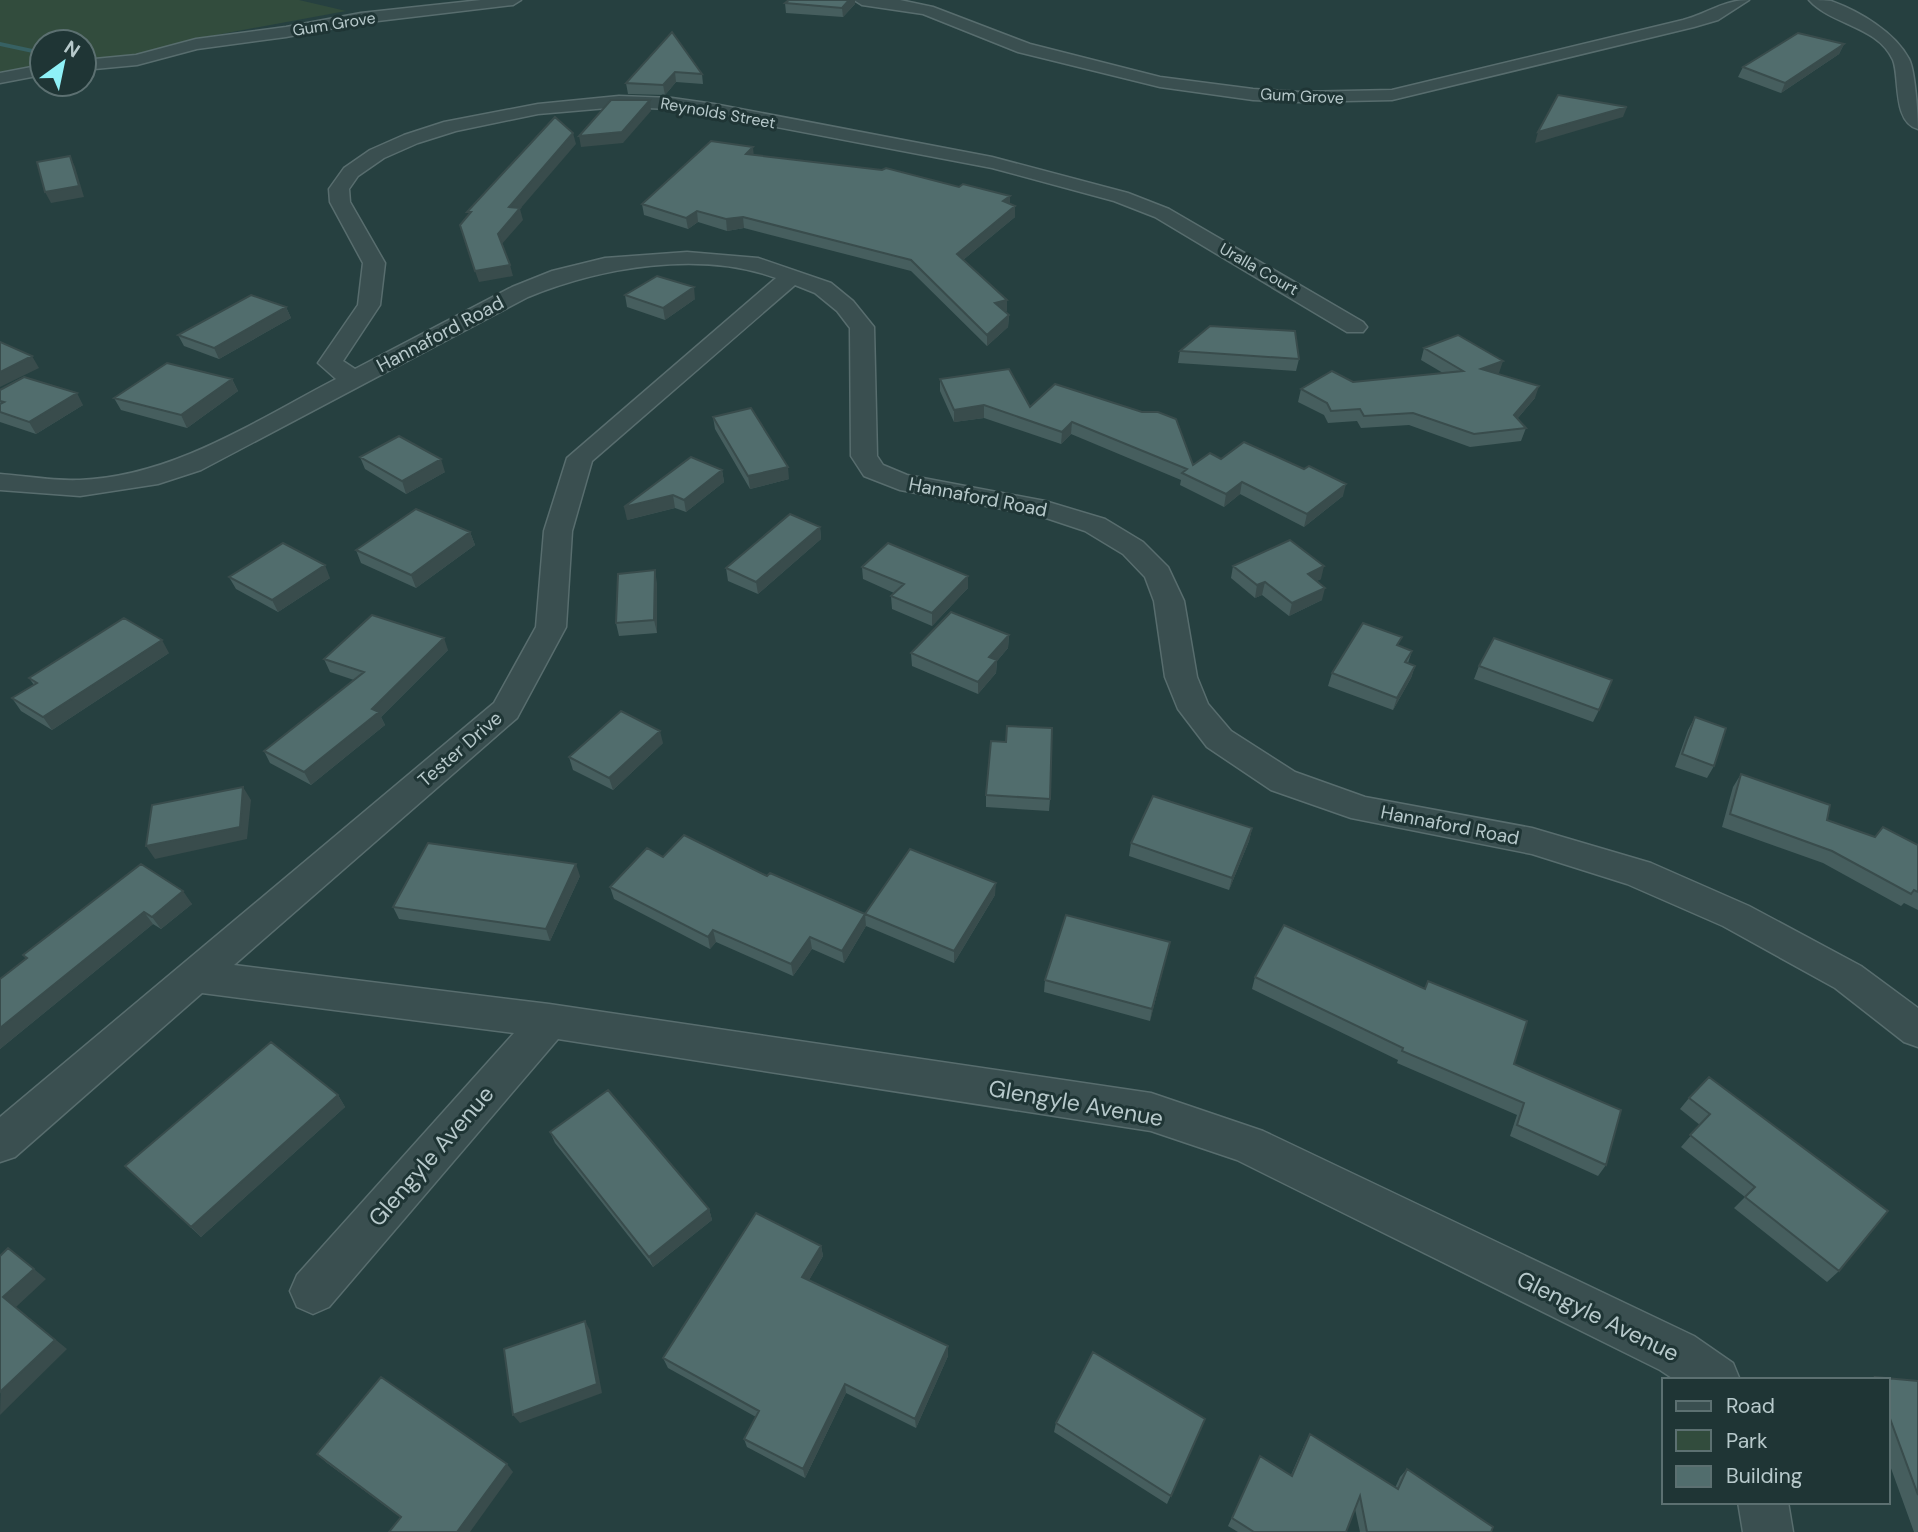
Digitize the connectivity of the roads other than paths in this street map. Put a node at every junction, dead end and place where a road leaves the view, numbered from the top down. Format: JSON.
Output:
{"nodes":[{"id":1,"x":513,"y":0,"type":"edge"},
{"id":2,"x":862,"y":0,"type":"edge"},
{"id":3,"x":1741,"y":0,"type":"edge"},
{"id":4,"x":1817,"y":0,"type":"edge"},
{"id":5,"x":98,"y":64,"type":"edge"},
{"id":6,"x":28,"y":73,"type":"edge"},
{"id":7,"x":0,"y":78,"type":"edge"},
{"id":8,"x":1918,"y":123,"type":"edge"},
{"id":9,"x":1162,"y":213,"type":"joint"},
{"id":10,"x":793,"y":276,"type":"junction"},
{"id":11,"x":1355,"y":327,"type":"dead end"},
{"id":12,"x":353,"y":379,"type":"junction"},
{"id":13,"x":0,"y":482,"type":"edge"},
{"id":14,"x":195,"y":976,"type":"junction"},
{"id":15,"x":549,"y":1021,"type":"junction"},
{"id":16,"x":1918,"y":1030,"type":"edge"},
{"id":17,"x":0,"y":1143,"type":"edge"},
{"id":18,"x":313,"y":1291,"type":"dead end"},
{"id":19,"x":1713,"y":1378,"type":"edge"},
{"id":20,"x":1762,"y":1504,"type":"edge"},
{"id":21,"x":1768,"y":1532,"type":"edge"}],
"edges":[{"from":1,"to":5,"type":"street","name":"Gum Grove"},
{"from":2,"to":3,"type":"street","name":"Gum Grove"},
{"from":4,"to":8,"type":"street"},
{"from":6,"to":7,"type":"street"},
{"from":9,"to":11,"type":"street","name":"Uralla Court"},
{"from":9,"to":12,"type":"street","name":"Reynolds Street"},
{"from":10,"to":12,"type":"street","name":"Hannaford Road"},
{"from":10,"to":14,"type":"street","name":"Tester Drive"},
{"from":10,"to":16,"type":"street","name":"Hannaford Road"},
{"from":12,"to":13,"type":"street","name":"Hannaford Road"},
{"from":14,"to":15,"type":"street","name":"Glengyle Avenue"},
{"from":14,"to":17,"type":"street","name":"Tester Drive"},
{"from":15,"to":18,"type":"street","name":"Glengyle Avenue"},
{"from":15,"to":19,"type":"street","name":"Glengyle Avenue"},
{"from":20,"to":21,"type":"street"}]}
